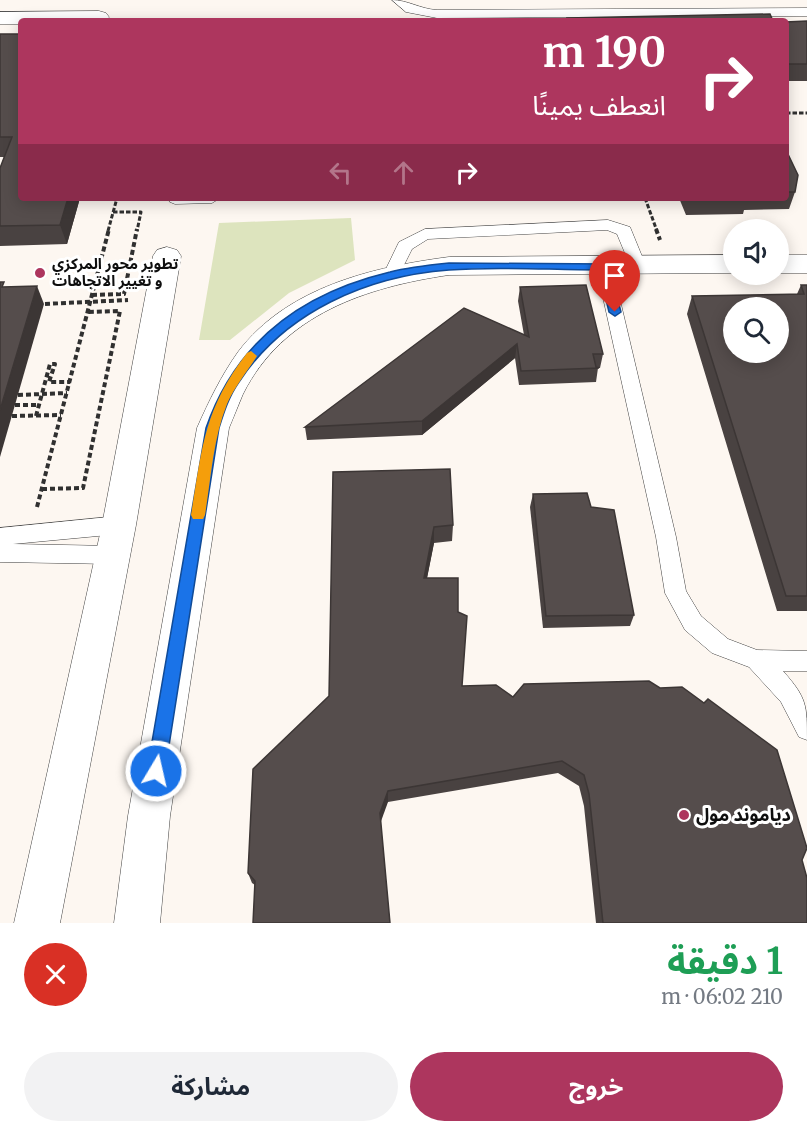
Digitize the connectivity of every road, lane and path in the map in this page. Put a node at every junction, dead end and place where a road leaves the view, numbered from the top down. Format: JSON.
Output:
{"nodes":[{"id":1,"x":398,"y":0,"type":"edge"},
{"id":2,"x":765,"y":0,"type":"edge"},
{"id":3,"x":802,"y":12,"type":"edge"},
{"id":4,"x":0,"y":18,"type":"edge"},
{"id":5,"x":18,"y":18,"type":"edge"},
{"id":6,"x":789,"y":113,"type":"edge"},
{"id":7,"x":807,"y":113,"type":"edge"},
{"id":8,"x":116,"y":201,"type":"edge"},
{"id":9,"x":645,"y":201,"type":"edge"},
{"id":10,"x":113,"y":213,"type":"junction"},
{"id":11,"x":167,"y":256,"type":"dead end"},
{"id":12,"x":723,"y":264,"type":"edge"},
{"id":13,"x":789,"y":264,"type":"edge"},
{"id":14,"x":807,"y":264,"type":"edge"},
{"id":15,"x":654,"y":265,"type":"junction"},
{"id":16,"x":604,"y":267,"type":"junction"},
{"id":17,"x":391,"y":275,"type":"junction"},
{"id":18,"x":92,"y":295,"type":"junction"},
{"id":19,"x":114,"y":301,"type":"dead end"},
{"id":20,"x":90,"y":302,"type":"junction"},
{"id":21,"x":45,"y":304,"type":"dead end"},
{"id":22,"x":88,"y":312,"type":"junction"},
{"id":23,"x":70,"y":382,"type":"junction"},
{"id":24,"x":67,"y":393,"type":"junction"},
{"id":25,"x":18,"y":395,"type":"dead end"},
{"id":26,"x":41,"y":395,"type":"junction"},
{"id":27,"x":15,"y":405,"type":"dead end"},
{"id":28,"x":39,"y":405,"type":"junction"},
{"id":29,"x":61,"y":415,"type":"junction"},
{"id":30,"x":12,"y":416,"type":"dead end"},
{"id":31,"x":36,"y":416,"type":"junction"},
{"id":32,"x":42,"y":489,"type":"junction"},
{"id":33,"x":30,"y":534,"type":"junction"},
{"id":34,"x":0,"y":537,"type":"edge"},
{"id":35,"x":116,"y":540,"type":"junction"},
{"id":36,"x":0,"y":553,"type":"edge"},
{"id":37,"x":757,"y":660,"type":"junction"},
{"id":38,"x":807,"y":661,"type":"edge"},
{"id":39,"x":807,"y":729,"type":"edge"},
{"id":40,"x":37,"y":923,"type":"edge"},
{"id":41,"x":137,"y":923,"type":"edge"}],
"edges":[{"from":1,"to":3,"type":"lane"},
{"from":2,"to":3,"type":"lane"},
{"from":4,"to":5,"type":"street"},
{"from":6,"to":7,"type":"path"},
{"from":8,"to":10,"type":"path"},
{"from":9,"to":15,"type":"path"},
{"from":10,"to":18,"type":"path"},
{"from":10,"to":18,"type":"path"},
{"from":11,"to":35,"type":"street"},
{"from":12,"to":15,"type":"street"},
{"from":13,"to":14,"type":"street"},
{"from":15,"to":16,"type":"street"},
{"from":15,"to":17,"type":"lane"},
{"from":16,"to":17,"type":"street"},
{"from":16,"to":37,"type":"lane"},
{"from":17,"to":41,"type":"street"},
{"from":18,"to":20,"type":"path"},
{"from":19,"to":20,"type":"path"},
{"from":20,"to":21,"type":"path"},
{"from":20,"to":22,"type":"path"},
{"from":22,"to":23,"type":"path"},
{"from":22,"to":32,"type":"path"},
{"from":23,"to":24,"type":"path"},
{"from":23,"to":26,"type":"path"},
{"from":24,"to":26,"type":"path"},
{"from":24,"to":29,"type":"path"},
{"from":25,"to":26,"type":"path"},
{"from":26,"to":28,"type":"path"},
{"from":27,"to":28,"type":"path"},
{"from":28,"to":31,"type":"path"},
{"from":29,"to":31,"type":"path"},
{"from":29,"to":32,"type":"path"},
{"from":30,"to":31,"type":"path"},
{"from":32,"to":33,"type":"path"},
{"from":33,"to":34,"type":"lane"},
{"from":33,"to":35,"type":"lane"},
{"from":35,"to":36,"type":"lane"},
{"from":35,"to":40,"type":"street"},
{"from":37,"to":38,"type":"lane"},
{"from":37,"to":39,"type":"lane"}]}
